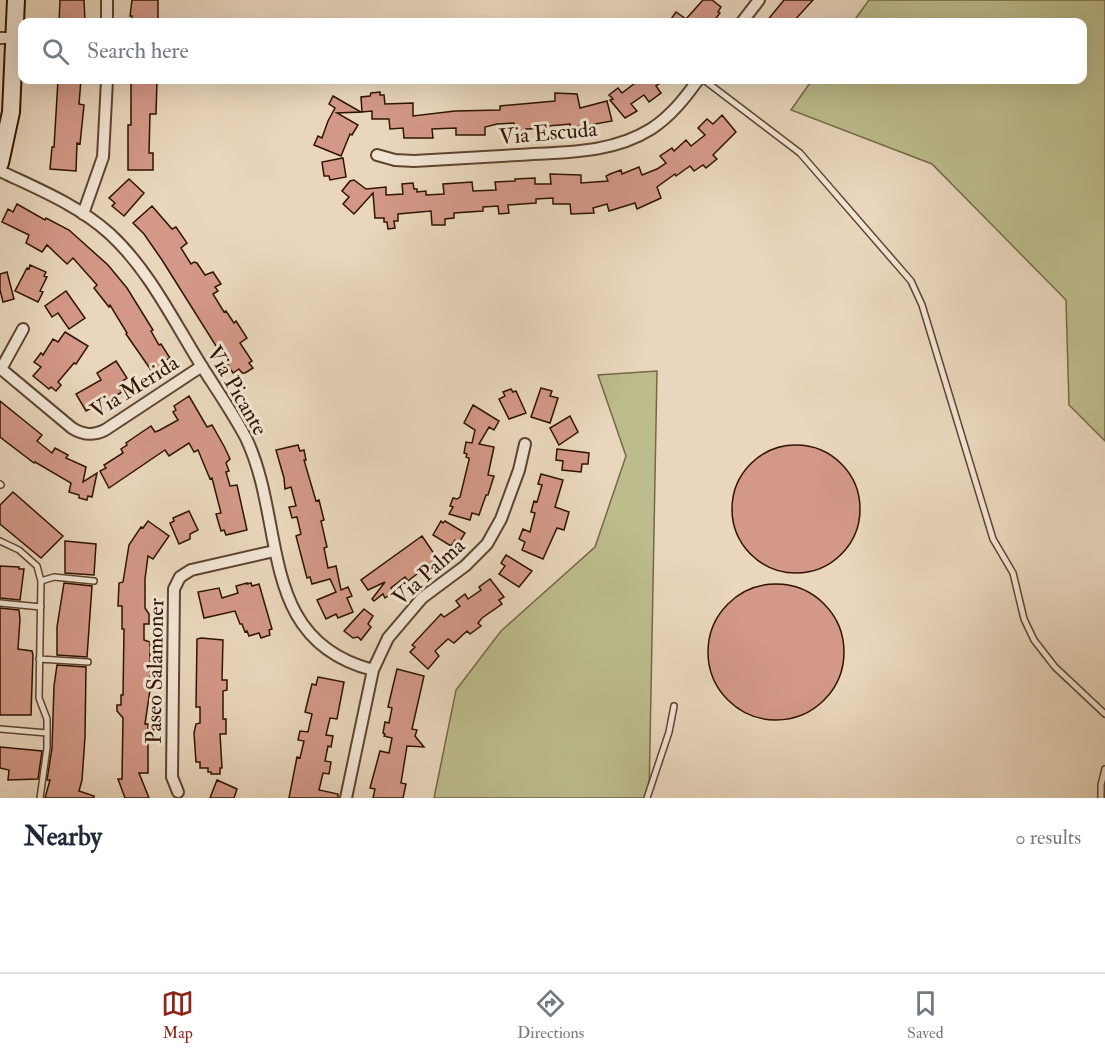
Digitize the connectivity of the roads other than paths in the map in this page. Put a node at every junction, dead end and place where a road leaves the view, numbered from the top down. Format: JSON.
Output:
{"nodes":[{"id":1,"x":15,"y":0,"type":"edge"},
{"id":2,"x":107,"y":0,"type":"edge"},
{"id":3,"x":759,"y":0,"type":"edge"},
{"id":4,"x":107,"y":18,"type":"edge"},
{"id":5,"x":745,"y":18,"type":"edge"},
{"id":6,"x":7,"y":38,"type":"edge"},
{"id":7,"x":107,"y":84,"type":"edge"},
{"id":8,"x":695,"y":84,"type":"edge"},
{"id":9,"x":709,"y":84,"type":"edge"},
{"id":10,"x":377,"y":155,"type":"dead end"},
{"id":11,"x":0,"y":163,"type":"edge"},
{"id":12,"x":0,"y":171,"type":"edge"},
{"id":13,"x":83,"y":214,"type":"junction"},
{"id":14,"x":23,"y":329,"type":"dead end"},
{"id":15,"x":202,"y":366,"type":"junction"},
{"id":16,"x":0,"y":369,"type":"edge"},
{"id":17,"x":525,"y":444,"type":"dead end"},
{"id":18,"x":0,"y":541,"type":"edge"},
{"id":19,"x":274,"y":550,"type":"junction"},
{"id":20,"x":41,"y":581,"type":"junction"},
{"id":21,"x":94,"y":581,"type":"dead end"},
{"id":22,"x":0,"y":603,"type":"edge"},
{"id":23,"x":40,"y":606,"type":"junction"},
{"id":24,"x":39,"y":659,"type":"junction"},
{"id":25,"x":88,"y":663,"type":"dead end"},
{"id":26,"x":373,"y":670,"type":"junction"},
{"id":27,"x":674,"y":706,"type":"dead end"},
{"id":28,"x":1105,"y":714,"type":"edge"},
{"id":29,"x":0,"y":729,"type":"edge"},
{"id":30,"x":47,"y":733,"type":"junction"},
{"id":31,"x":1105,"y":769,"type":"edge"},
{"id":32,"x":178,"y":792,"type":"dead end"},
{"id":33,"x":40,"y":798,"type":"edge"},
{"id":34,"x":346,"y":798,"type":"edge"},
{"id":35,"x":647,"y":798,"type":"edge"},
{"id":36,"x":1101,"y":798,"type":"edge"}],
"edges":[{"from":1,"to":6,"type":"main road"},
{"from":2,"to":4,"type":"street"},
{"from":3,"to":5,"type":"street"},
{"from":6,"to":11,"type":"main road"},
{"from":7,"to":13,"type":"street"},
{"from":8,"to":10,"type":"street","name":"Via Escuda"},
{"from":9,"to":28,"type":"lane"},
{"from":12,"to":13,"type":"street","name":"Via Picante"},
{"from":13,"to":15,"type":"street","name":"Via Picante"},
{"from":14,"to":16,"type":"street"},
{"from":15,"to":16,"type":"street","name":"Via Merida"},
{"from":15,"to":19,"type":"street","name":"Via Picante"},
{"from":17,"to":26,"type":"street","name":"Via Palma"},
{"from":18,"to":20,"type":"lane"},
{"from":19,"to":26,"type":"street","name":"Via Picante"},
{"from":19,"to":32,"type":"street","name":"Paseo Salamoner"},
{"from":20,"to":21,"type":"lane"},
{"from":20,"to":23,"type":"lane"},
{"from":22,"to":23,"type":"lane"},
{"from":23,"to":24,"type":"lane"},
{"from":24,"to":25,"type":"lane"},
{"from":24,"to":30,"type":"lane"},
{"from":26,"to":34,"type":"street","name":"Via Palma"},
{"from":27,"to":35,"type":"lane"},
{"from":29,"to":30,"type":"lane"},
{"from":30,"to":33,"type":"lane"},
{"from":31,"to":36,"type":"lane"}]}
